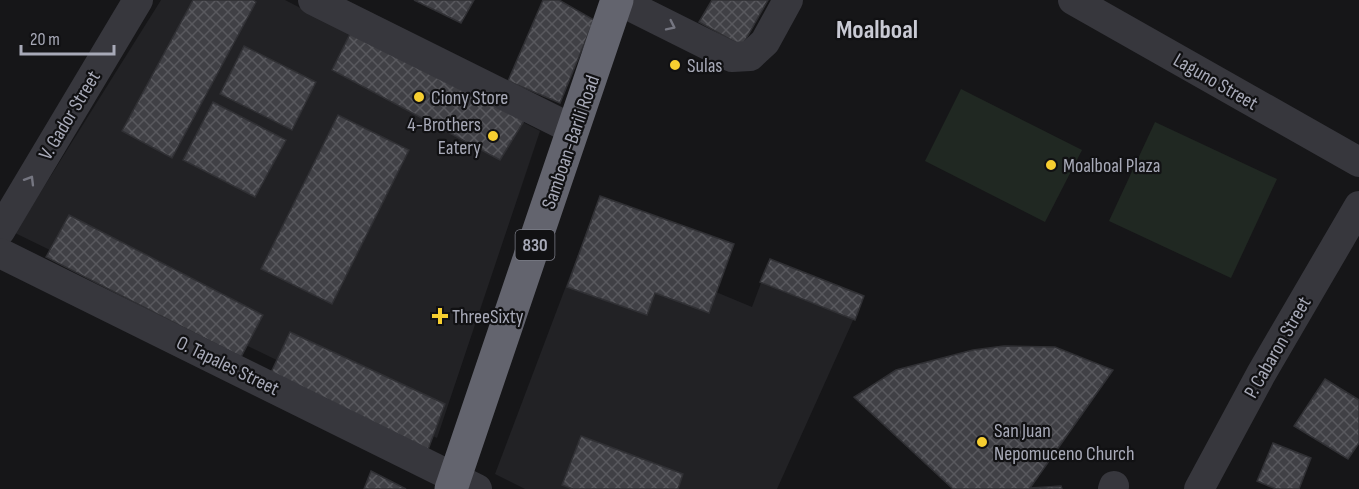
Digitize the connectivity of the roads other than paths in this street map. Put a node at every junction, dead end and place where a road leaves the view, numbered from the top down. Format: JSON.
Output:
{"nodes":[{"id":1,"x":138,"y":0,"type":"edge"},
{"id":2,"x":313,"y":0,"type":"edge"},
{"id":3,"x":618,"y":0,"type":"edge"},
{"id":4,"x":788,"y":0,"type":"edge"},
{"id":5,"x":1073,"y":0,"type":"edge"},
{"id":6,"x":574,"y":130,"type":"junction"},
{"id":7,"x":1359,"y":162,"type":"edge"},
{"id":8,"x":1359,"y":206,"type":"edge"},
{"id":9,"x":0,"y":231,"type":"edge"},
{"id":10,"x":0,"y":253,"type":"edge"},
{"id":11,"x":461,"y":485,"type":"edge"},
{"id":12,"x":1199,"y":489,"type":"edge"}],
"edges":[{"from":9,"to":1,"type":"street","name":"V. Gador Street","one_way":true},
{"from":2,"to":6,"type":"street"},
{"from":3,"to":4,"type":"street","one_way":true},
{"from":3,"to":6,"type":"highway","name":"Samboan-Barili Road","number":"830"},
{"from":5,"to":7,"type":"street","name":"Laguno Street"},
{"from":6,"to":11,"type":"highway","name":"Samboan-Barili Road","number":"830"},
{"from":8,"to":12,"type":"street","name":"P. Cabaron Street"},
{"from":10,"to":11,"type":"street","name":"O. Tapales Street"}]}
